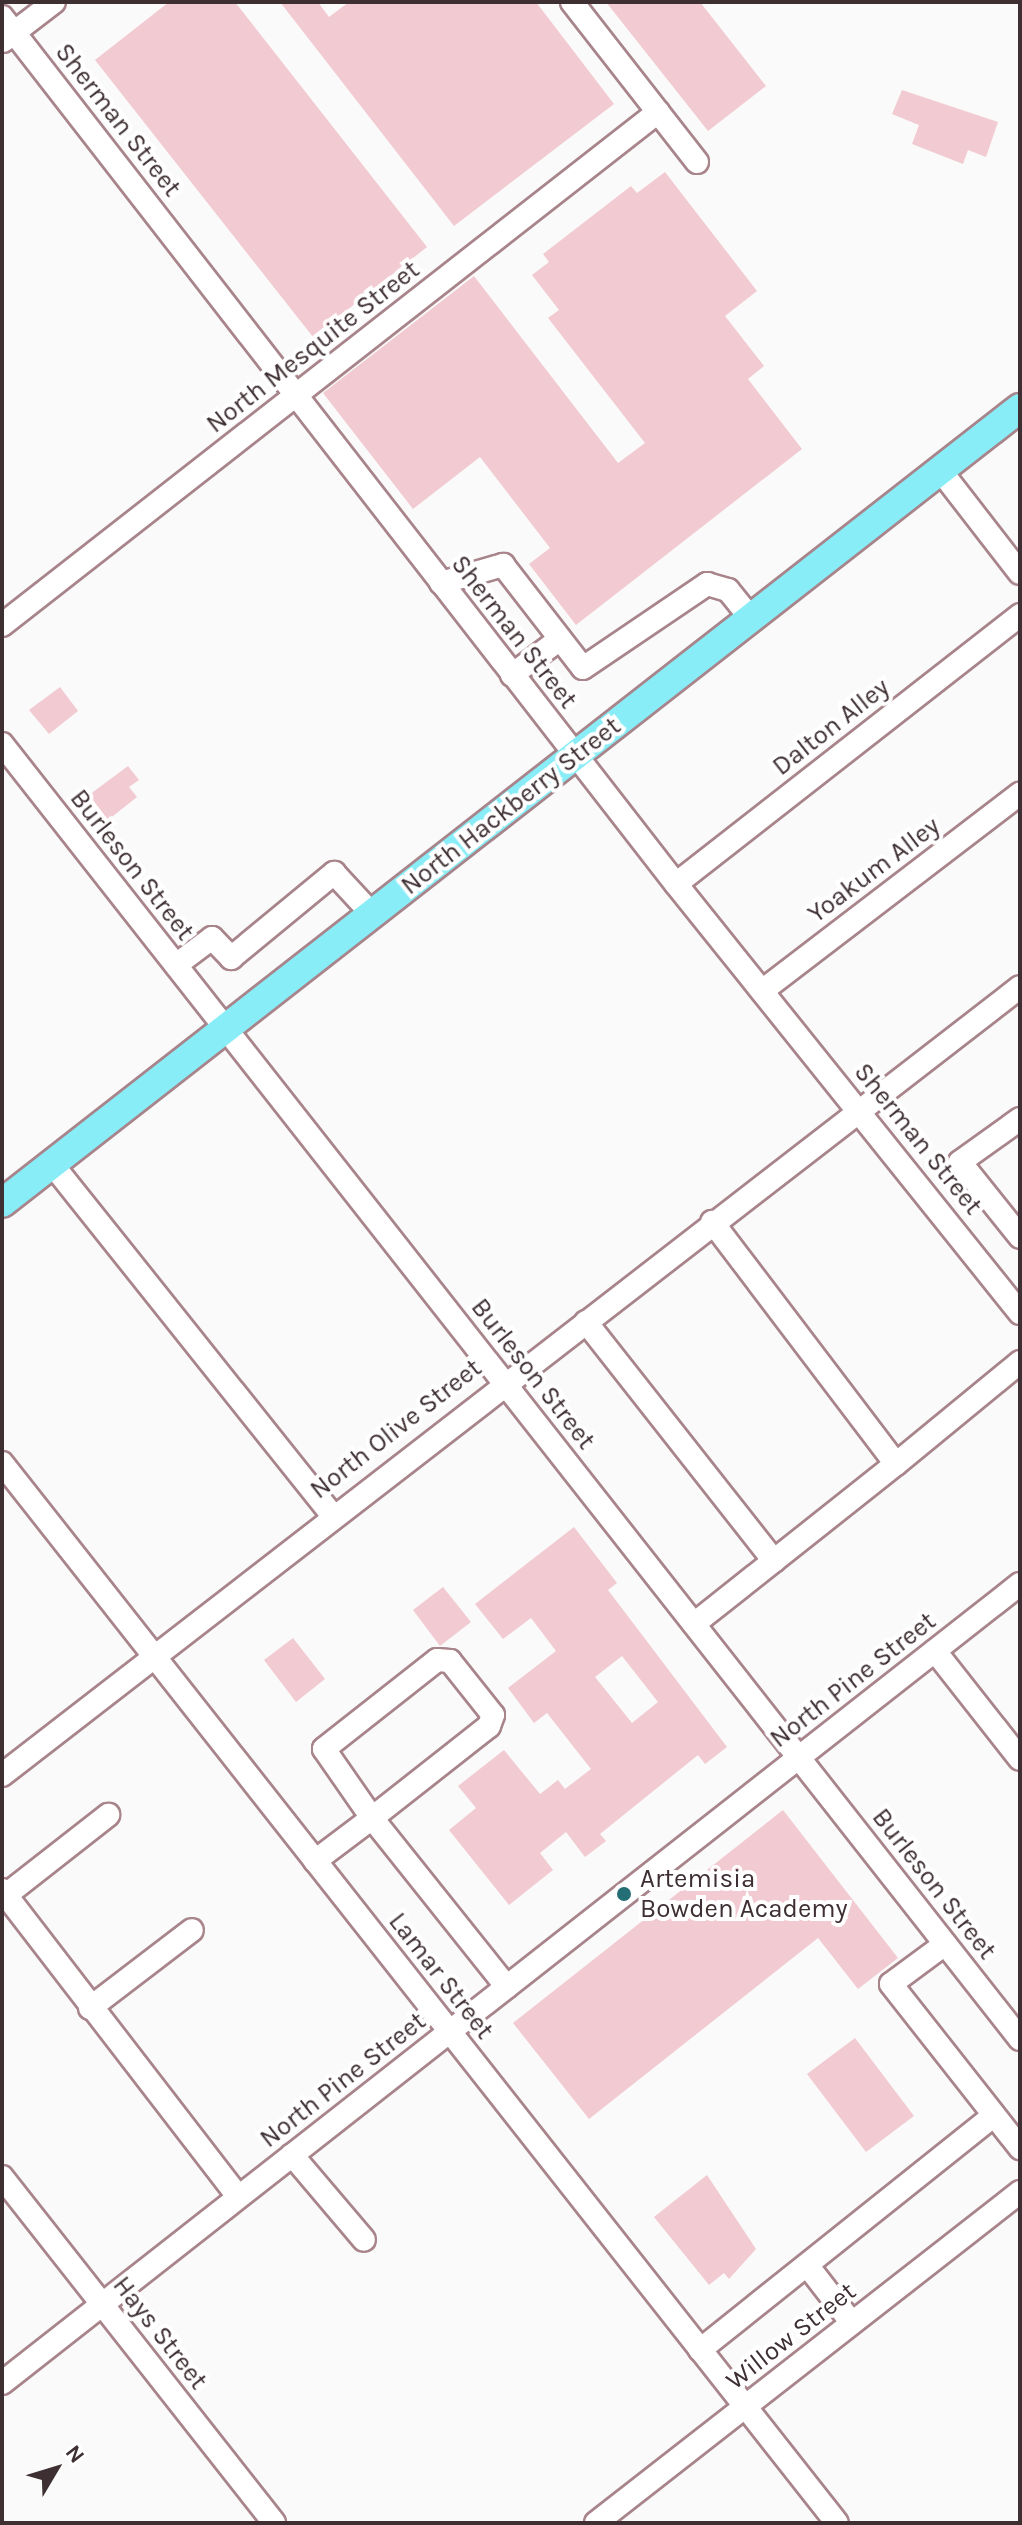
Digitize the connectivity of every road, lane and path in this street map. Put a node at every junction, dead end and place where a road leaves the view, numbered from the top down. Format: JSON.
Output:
{"nodes":[{"id":1,"x":54,"y":2,"type":"edge"},
{"id":2,"x":572,"y":2,"type":"edge"},
{"id":3,"x":6,"y":30,"type":"edge"},
{"id":4,"x":658,"y":112,"type":"junction"},
{"id":5,"x":697,"y":162,"type":"dead end"},
{"id":6,"x":296,"y":395,"type":"junction"},
{"id":7,"x":1020,"y":408,"type":"edge"},
{"id":8,"x":940,"y":470,"type":"junction"},
{"id":9,"x":1020,"y":573,"type":"edge"},
{"id":10,"x":441,"y":583,"type":"junction"},
{"id":11,"x":1020,"y":615,"type":"edge"},
{"id":12,"x":751,"y":618,"type":"junction"},
{"id":13,"x":2,"y":625,"type":"edge"},
{"id":14,"x":560,"y":639,"type":"junction"},
{"id":15,"x":512,"y":675,"type":"junction"},
{"id":16,"x":2,"y":744,"type":"edge"},
{"id":17,"x":575,"y":756,"type":"junction"},
{"id":18,"x":1020,"y":794,"type":"edge"},
{"id":19,"x":676,"y":884,"type":"junction"},
{"id":20,"x":372,"y":914,"type":"junction"},
{"id":21,"x":176,"y":965,"type":"junction"},
{"id":22,"x":1020,"y":987,"type":"edge"},
{"id":23,"x":762,"y":991,"type":"junction"},
{"id":24,"x":225,"y":1029,"type":"junction"},
{"id":25,"x":858,"y":1108,"type":"junction"},
{"id":26,"x":1020,"y":1119,"type":"edge"},
{"id":27,"x":52,"y":1164,"type":"junction"},
{"id":28,"x":2,"y":1203,"type":"edge"},
{"id":29,"x":712,"y":1222,"type":"junction"},
{"id":30,"x":1020,"y":1237,"type":"edge"},
{"id":31,"x":1020,"y":1313,"type":"edge"},
{"id":32,"x":586,"y":1322,"type":"junction"},
{"id":33,"x":1020,"y":1362,"type":"edge"},
{"id":34,"x":503,"y":1381,"type":"junction"},
{"id":35,"x":2,"y":1463,"type":"edge"},
{"id":36,"x":896,"y":1464,"type":"junction"},
{"id":37,"x":331,"y":1514,"type":"junction"},
{"id":38,"x":774,"y":1561,"type":"junction"},
{"id":39,"x":1020,"y":1584,"type":"edge"},
{"id":40,"x":694,"y":1624,"type":"junction"},
{"id":41,"x":935,"y":1651,"type":"junction"},
{"id":42,"x":154,"y":1655,"type":"junction"},
{"id":43,"x":799,"y":1758,"type":"junction"},
{"id":44,"x":1020,"y":1759,"type":"edge"},
{"id":45,"x":2,"y":1775,"type":"edge"},
{"id":46,"x":108,"y":1815,"type":"dead end"},
{"id":47,"x":372,"y":1818,"type":"junction"},
{"id":48,"x":315,"y":1861,"type":"junction"},
{"id":49,"x":4,"y":1892,"type":"edge"},
{"id":50,"x":192,"y":1930,"type":"dead end"},
{"id":51,"x":945,"y":1944,"type":"junction"},
{"id":52,"x":507,"y":1987,"type":"junction"},
{"id":53,"x":90,"y":2008,"type":"junction"},
{"id":54,"x":450,"y":2032,"type":"junction"},
{"id":55,"x":1020,"y":2039,"type":"edge"},
{"id":56,"x":994,"y":2115,"type":"junction"},
{"id":57,"x":1020,"y":2148,"type":"edge"},
{"id":58,"x":292,"y":2155,"type":"junction"},
{"id":59,"x":2,"y":2177,"type":"edge"},
{"id":60,"x":1020,"y":2192,"type":"edge"},
{"id":61,"x":238,"y":2197,"type":"junction"},
{"id":62,"x":364,"y":2240,"type":"dead end"},
{"id":63,"x":807,"y":2265,"type":"junction"},
{"id":64,"x":102,"y":2305,"type":"junction"},
{"id":65,"x":852,"y":2323,"type":"junction"},
{"id":66,"x":700,"y":2350,"type":"junction"},
{"id":67,"x":2,"y":2383,"type":"edge"},
{"id":68,"x":745,"y":2407,"type":"junction"},
{"id":69,"x":274,"y":2523,"type":"edge"},
{"id":70,"x":596,"y":2523,"type":"edge"},
{"id":71,"x":837,"y":2523,"type":"edge"}],
"edges":[{"from":1,"to":3,"type":"street"},
{"from":2,"to":4,"type":"street"},
{"from":3,"to":6,"type":"street","name":"Sherman Street"},
{"from":4,"to":5,"type":"street"},
{"from":4,"to":6,"type":"street","name":"North Mesquite Street"},
{"from":6,"to":10,"type":"street","name":"Sherman Street"},
{"from":6,"to":13,"type":"street","name":"North Mesquite Street"},
{"from":7,"to":8,"type":"main road","name":"North Hackberry Street"},
{"from":8,"to":9,"type":"street"},
{"from":8,"to":12,"type":"main road","name":"North Hackberry Street"},
{"from":10,"to":14,"type":"street"},
{"from":10,"to":15,"type":"street","name":"Sherman Street"},
{"from":11,"to":19,"type":"street","name":"Dalton Alley"},
{"from":12,"to":14,"type":"street"},
{"from":12,"to":17,"type":"main road","name":"North Hackberry Street"},
{"from":14,"to":15,"type":"street"},
{"from":15,"to":17,"type":"street","name":"Sherman Street"},
{"from":16,"to":21,"type":"street","name":"Burleson Street"},
{"from":17,"to":19,"type":"street","name":"Sherman Street"},
{"from":17,"to":20,"type":"main road","name":"North Hackberry Street"},
{"from":18,"to":23,"type":"street","name":"Yoakum Alley"},
{"from":19,"to":23,"type":"street","name":"Sherman Street"},
{"from":20,"to":21,"type":"street"},
{"from":20,"to":24,"type":"main road","name":"North Hackberry Street"},
{"from":21,"to":24,"type":"street","name":"Burleson Street"},
{"from":22,"to":25,"type":"street","name":"North Olive Street"},
{"from":23,"to":25,"type":"street","name":"Sherman Street"},
{"from":24,"to":27,"type":"main road","name":"North Hackberry Street"},
{"from":24,"to":34,"type":"street","name":"Burleson Street"},
{"from":25,"to":29,"type":"street","name":"North Olive Street"},
{"from":25,"to":31,"type":"street","name":"Sherman Street"},
{"from":26,"to":30,"type":"street"},
{"from":27,"to":28,"type":"main road","name":"North Hackberry Street"},
{"from":27,"to":37,"type":"street"},
{"from":29,"to":32,"type":"street","name":"North Olive Street"},
{"from":29,"to":36,"type":"street"},
{"from":32,"to":34,"type":"street","name":"North Olive Street"},
{"from":32,"to":38,"type":"street"},
{"from":33,"to":36,"type":"street"},
{"from":34,"to":37,"type":"street","name":"North Olive Street"},
{"from":34,"to":40,"type":"street","name":"Burleson Street"},
{"from":35,"to":42,"type":"street","name":"Lamar Street"},
{"from":36,"to":38,"type":"street"},
{"from":37,"to":42,"type":"street","name":"North Olive Street"},
{"from":38,"to":40,"type":"street"},
{"from":39,"to":41,"type":"street","name":"North Pine Street"},
{"from":40,"to":43,"type":"street","name":"Burleson Street"},
{"from":41,"to":43,"type":"street","name":"North Pine Street"},
{"from":41,"to":44,"type":"street"},
{"from":42,"to":45,"type":"street","name":"North Olive Street"},
{"from":42,"to":48,"type":"street","name":"Lamar Street"},
{"from":43,"to":51,"type":"street","name":"Burleson Street"},
{"from":43,"to":52,"type":"street","name":"North Pine Street"},
{"from":46,"to":49,"type":"street"},
{"from":47,"to":47,"type":"street"},
{"from":47,"to":48,"type":"street"},
{"from":47,"to":52,"type":"street"},
{"from":48,"to":54,"type":"street","name":"Lamar Street"},
{"from":49,"to":53,"type":"street"},
{"from":50,"to":53,"type":"street"},
{"from":51,"to":55,"type":"street","name":"Burleson Street"},
{"from":51,"to":56,"type":"street"},
{"from":52,"to":54,"type":"street","name":"North Pine Street"},
{"from":53,"to":61,"type":"street"},
{"from":54,"to":58,"type":"street","name":"North Pine Street"},
{"from":54,"to":66,"type":"street","name":"Lamar Street"},
{"from":56,"to":57,"type":"street"},
{"from":56,"to":63,"type":"street"},
{"from":58,"to":61,"type":"street","name":"North Pine Street"},
{"from":58,"to":62,"type":"street"},
{"from":59,"to":64,"type":"street","name":"Hays Street"},
{"from":60,"to":65,"type":"street","name":"Willow Street"},
{"from":61,"to":64,"type":"street","name":"North Pine Street"},
{"from":63,"to":65,"type":"street"},
{"from":63,"to":66,"type":"street"},
{"from":64,"to":67,"type":"street","name":"North Pine Street"},
{"from":64,"to":69,"type":"street","name":"Hays Street"},
{"from":65,"to":68,"type":"street","name":"Willow Street"},
{"from":66,"to":68,"type":"street","name":"Lamar Street"},
{"from":68,"to":70,"type":"street","name":"Willow Street"},
{"from":68,"to":71,"type":"street","name":"Lamar Street"}]}
